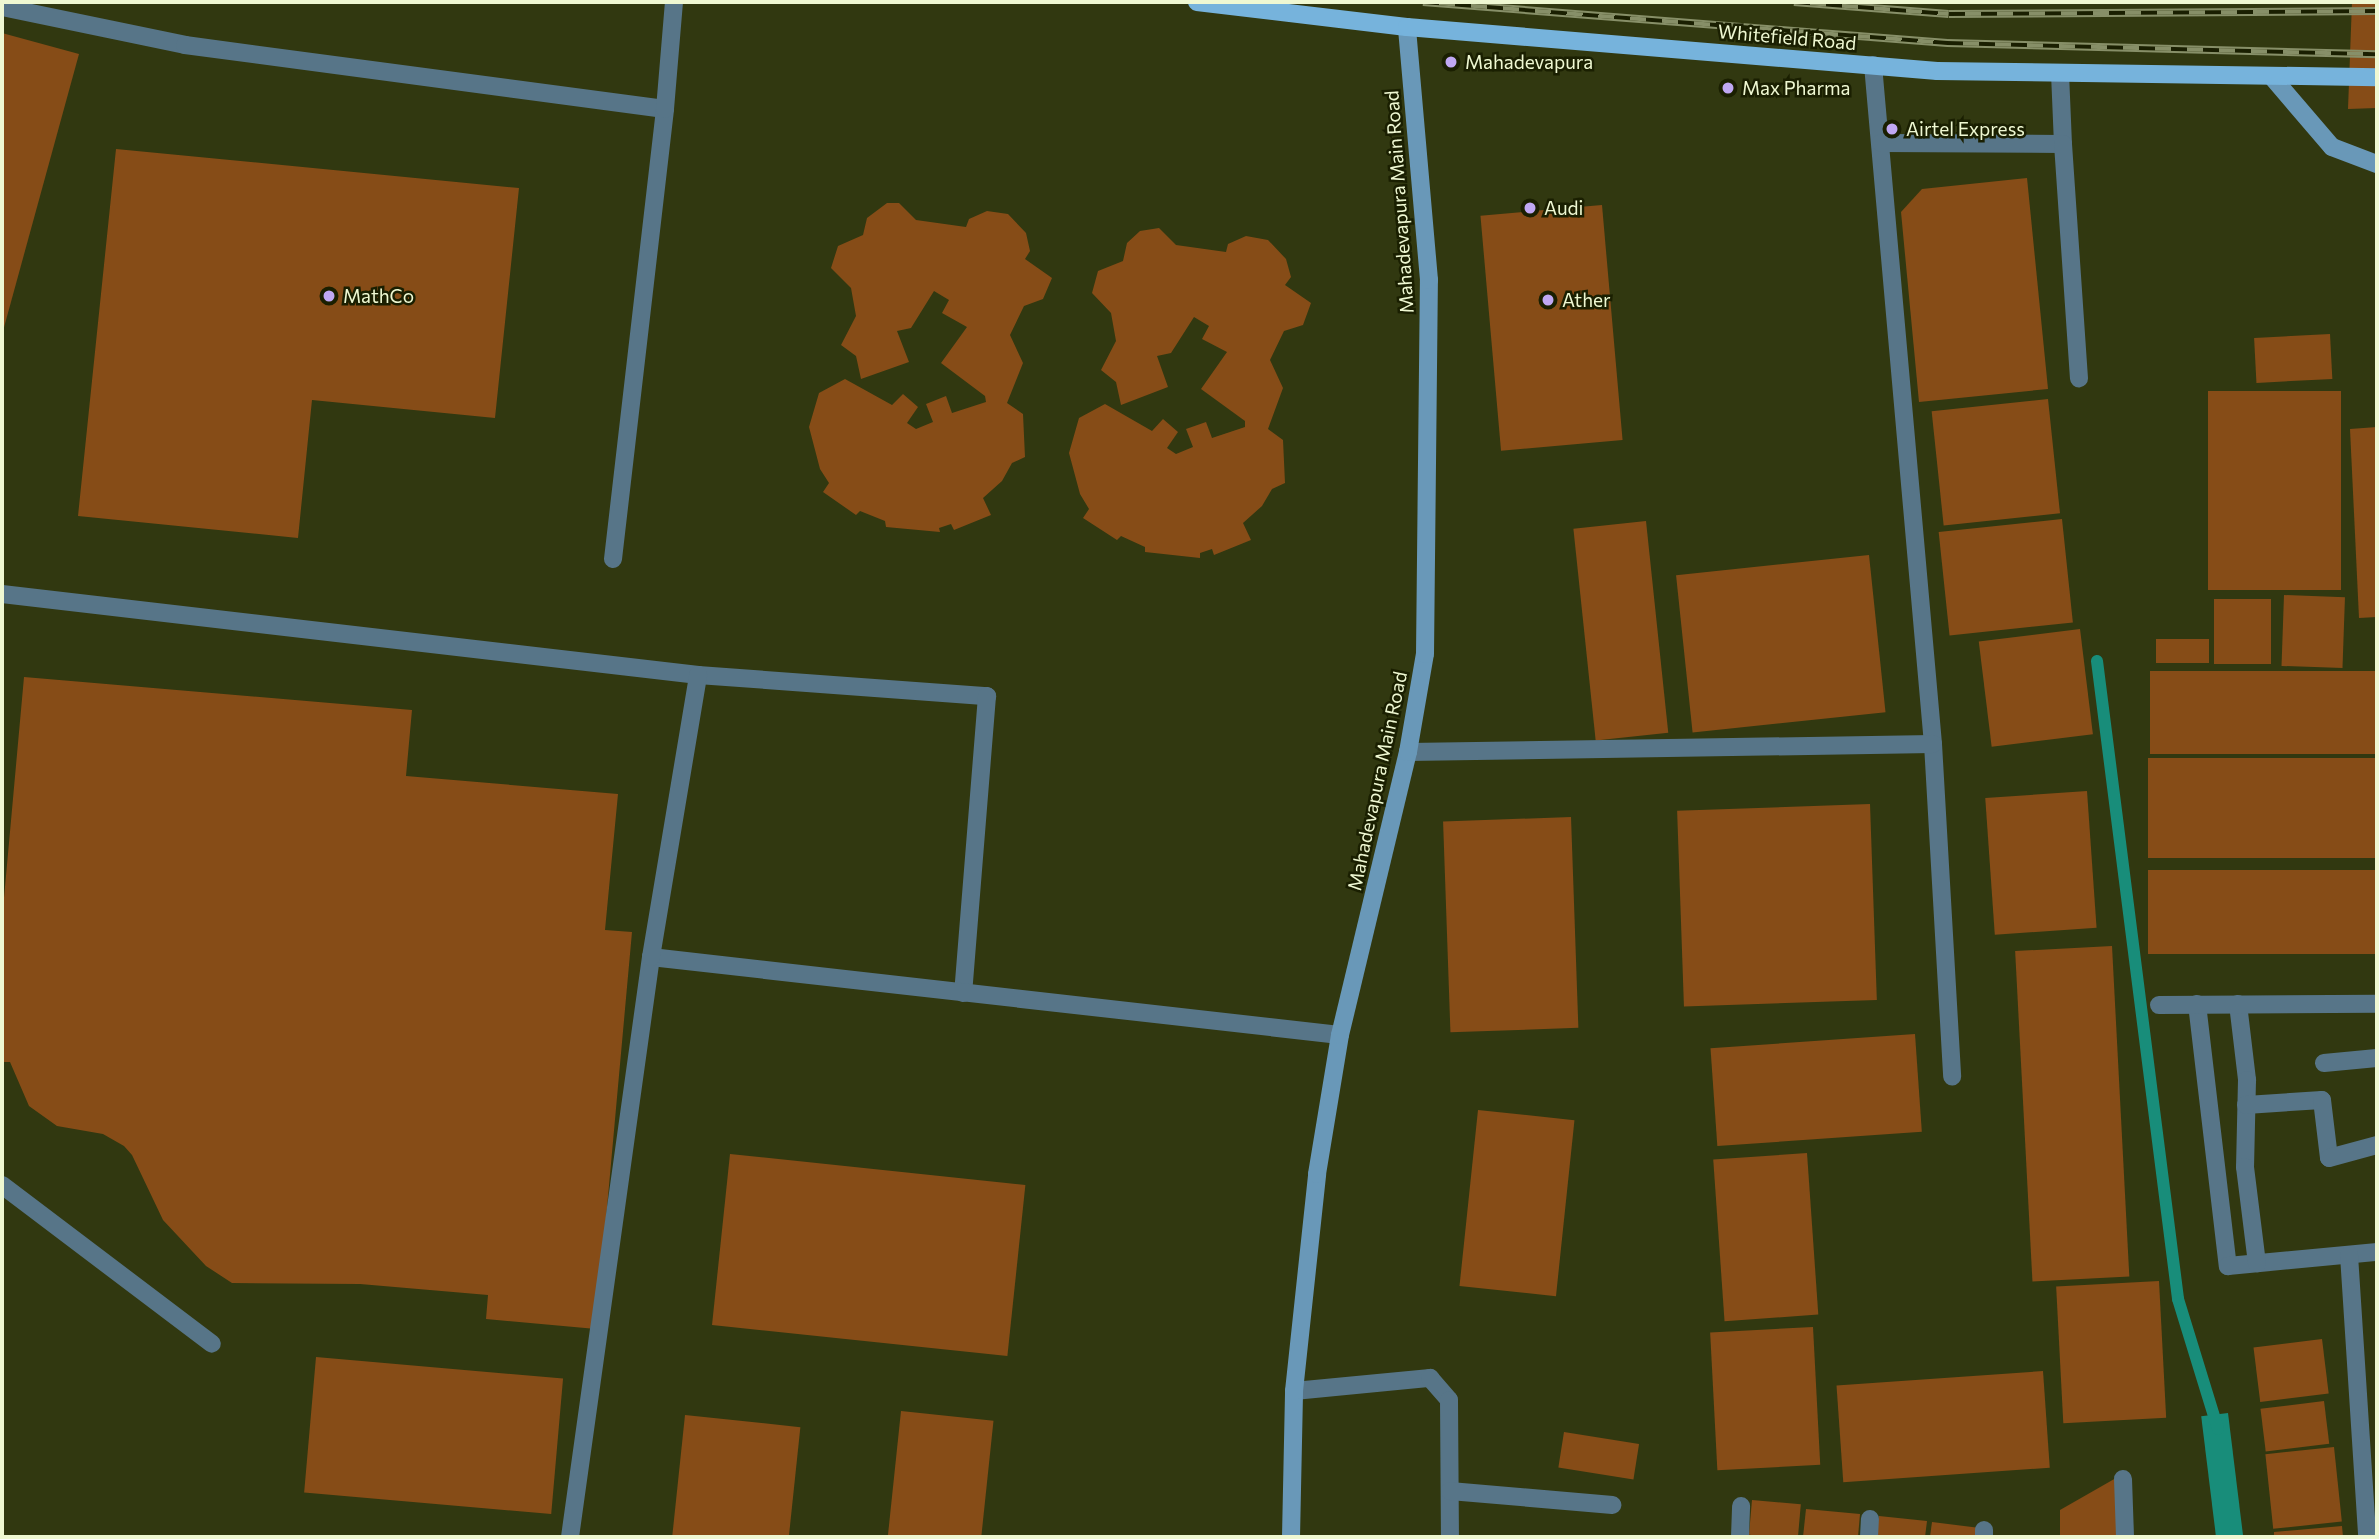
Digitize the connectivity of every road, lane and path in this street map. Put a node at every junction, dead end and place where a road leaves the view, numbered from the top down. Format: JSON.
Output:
{"nodes":[{"id":1,"x":674,"y":2,"type":"edge"},
{"id":2,"x":1196,"y":2,"type":"edge"},
{"id":3,"x":2,"y":7,"type":"edge"},
{"id":4,"x":1407,"y":27,"type":"junction"},
{"id":5,"x":1873,"y":65,"type":"junction"},
{"id":6,"x":2060,"y":73,"type":"junction"},
{"id":7,"x":2272,"y":77,"type":"junction"},
{"id":8,"x":2377,"y":77,"type":"edge"},
{"id":9,"x":666,"y":109,"type":"junction"},
{"id":10,"x":1881,"y":143,"type":"junction"},
{"id":11,"x":2063,"y":144,"type":"junction"},
{"id":12,"x":2377,"y":164,"type":"edge"},
{"id":13,"x":2079,"y":378,"type":"dead end"},
{"id":14,"x":613,"y":559,"type":"dead end"},
{"id":15,"x":2,"y":594,"type":"edge"},
{"id":16,"x":698,"y":675,"type":"junction"},
{"id":17,"x":1933,"y":744,"type":"junction"},
{"id":18,"x":1408,"y":752,"type":"junction"},
{"id":19,"x":651,"y":957,"type":"junction"},
{"id":20,"x":963,"y":993,"type":"junction"},
{"id":21,"x":2197,"y":1004,"type":"junction"},
{"id":22,"x":2238,"y":1004,"type":"junction"},
{"id":23,"x":2377,"y":1004,"type":"edge"},
{"id":24,"x":2159,"y":1005,"type":"dead end"},
{"id":25,"x":1340,"y":1035,"type":"junction"},
{"id":26,"x":2377,"y":1058,"type":"edge"},
{"id":27,"x":2324,"y":1063,"type":"dead end"},
{"id":28,"x":1951,"y":1076,"type":"dead end"},
{"id":29,"x":2246,"y":1105,"type":"junction"},
{"id":30,"x":2377,"y":1145,"type":"edge"},
{"id":31,"x":2,"y":1185,"type":"edge"},
{"id":32,"x":2377,"y":1252,"type":"edge"},
{"id":33,"x":2349,"y":1255,"type":"junction"},
{"id":34,"x":2257,"y":1263,"type":"junction"},
{"id":35,"x":212,"y":1344,"type":"dead end"},
{"id":36,"x":1294,"y":1391,"type":"junction"},
{"id":37,"x":2370,"y":1451,"type":"edge"},
{"id":38,"x":2123,"y":1479,"type":"dead end"},
{"id":39,"x":1450,"y":1491,"type":"junction"},
{"id":40,"x":1612,"y":1505,"type":"dead end"},
{"id":41,"x":1741,"y":1506,"type":"dead end"},
{"id":42,"x":1870,"y":1518,"type":"dead end"},
{"id":43,"x":570,"y":1537,"type":"edge"},
{"id":44,"x":1291,"y":1537,"type":"edge"},
{"id":45,"x":1450,"y":1537,"type":"edge"},
{"id":46,"x":1740,"y":1537,"type":"edge"},
{"id":47,"x":1869,"y":1537,"type":"edge"},
{"id":48,"x":2124,"y":1537,"type":"edge"},
{"id":49,"x":2367,"y":1537,"type":"edge"}],
"edges":[{"from":1,"to":9,"type":"street"},
{"from":2,"to":4,"type":"main road","name":"Whitefield Road"},
{"from":3,"to":9,"type":"street"},
{"from":4,"to":5,"type":"main road","name":"Whitefield Road"},
{"from":4,"to":18,"type":"street","name":"Mahadevapura Main Road"},
{"from":5,"to":6,"type":"main road","name":"Whitefield Road"},
{"from":5,"to":10,"type":"street"},
{"from":6,"to":7,"type":"main road","name":"Whitefield Road"},
{"from":6,"to":11,"type":"street"},
{"from":7,"to":8,"type":"main road","name":"Whitefield Road"},
{"from":7,"to":12,"type":"street"},
{"from":9,"to":14,"type":"street"},
{"from":10,"to":11,"type":"street"},
{"from":10,"to":17,"type":"street"},
{"from":11,"to":13,"type":"street"},
{"from":15,"to":16,"type":"street"},
{"from":16,"to":19,"type":"street"},
{"from":16,"to":20,"type":"street"},
{"from":17,"to":18,"type":"street"},
{"from":17,"to":28,"type":"street"},
{"from":18,"to":25,"type":"street","name":"Mahadevapura Main Road"},
{"from":19,"to":20,"type":"street"},
{"from":19,"to":43,"type":"street"},
{"from":20,"to":25,"type":"street"},
{"from":21,"to":22,"type":"street"},
{"from":21,"to":24,"type":"street"},
{"from":21,"to":34,"type":"street"},
{"from":22,"to":23,"type":"street"},
{"from":22,"to":29,"type":"street"},
{"from":25,"to":36,"type":"street","name":"Mahadevapura Main Road"},
{"from":26,"to":27,"type":"street"},
{"from":29,"to":30,"type":"street"},
{"from":29,"to":34,"type":"street"},
{"from":31,"to":35,"type":"street"},
{"from":32,"to":33,"type":"street"},
{"from":33,"to":34,"type":"street"},
{"from":33,"to":37,"type":"street"},
{"from":36,"to":39,"type":"street"},
{"from":36,"to":44,"type":"street","name":"Mahadevapura Main Road"},
{"from":37,"to":49,"type":"street"},
{"from":38,"to":48,"type":"street"},
{"from":39,"to":40,"type":"street"},
{"from":39,"to":45,"type":"street"},
{"from":41,"to":46,"type":"street"},
{"from":42,"to":47,"type":"street"}]}
